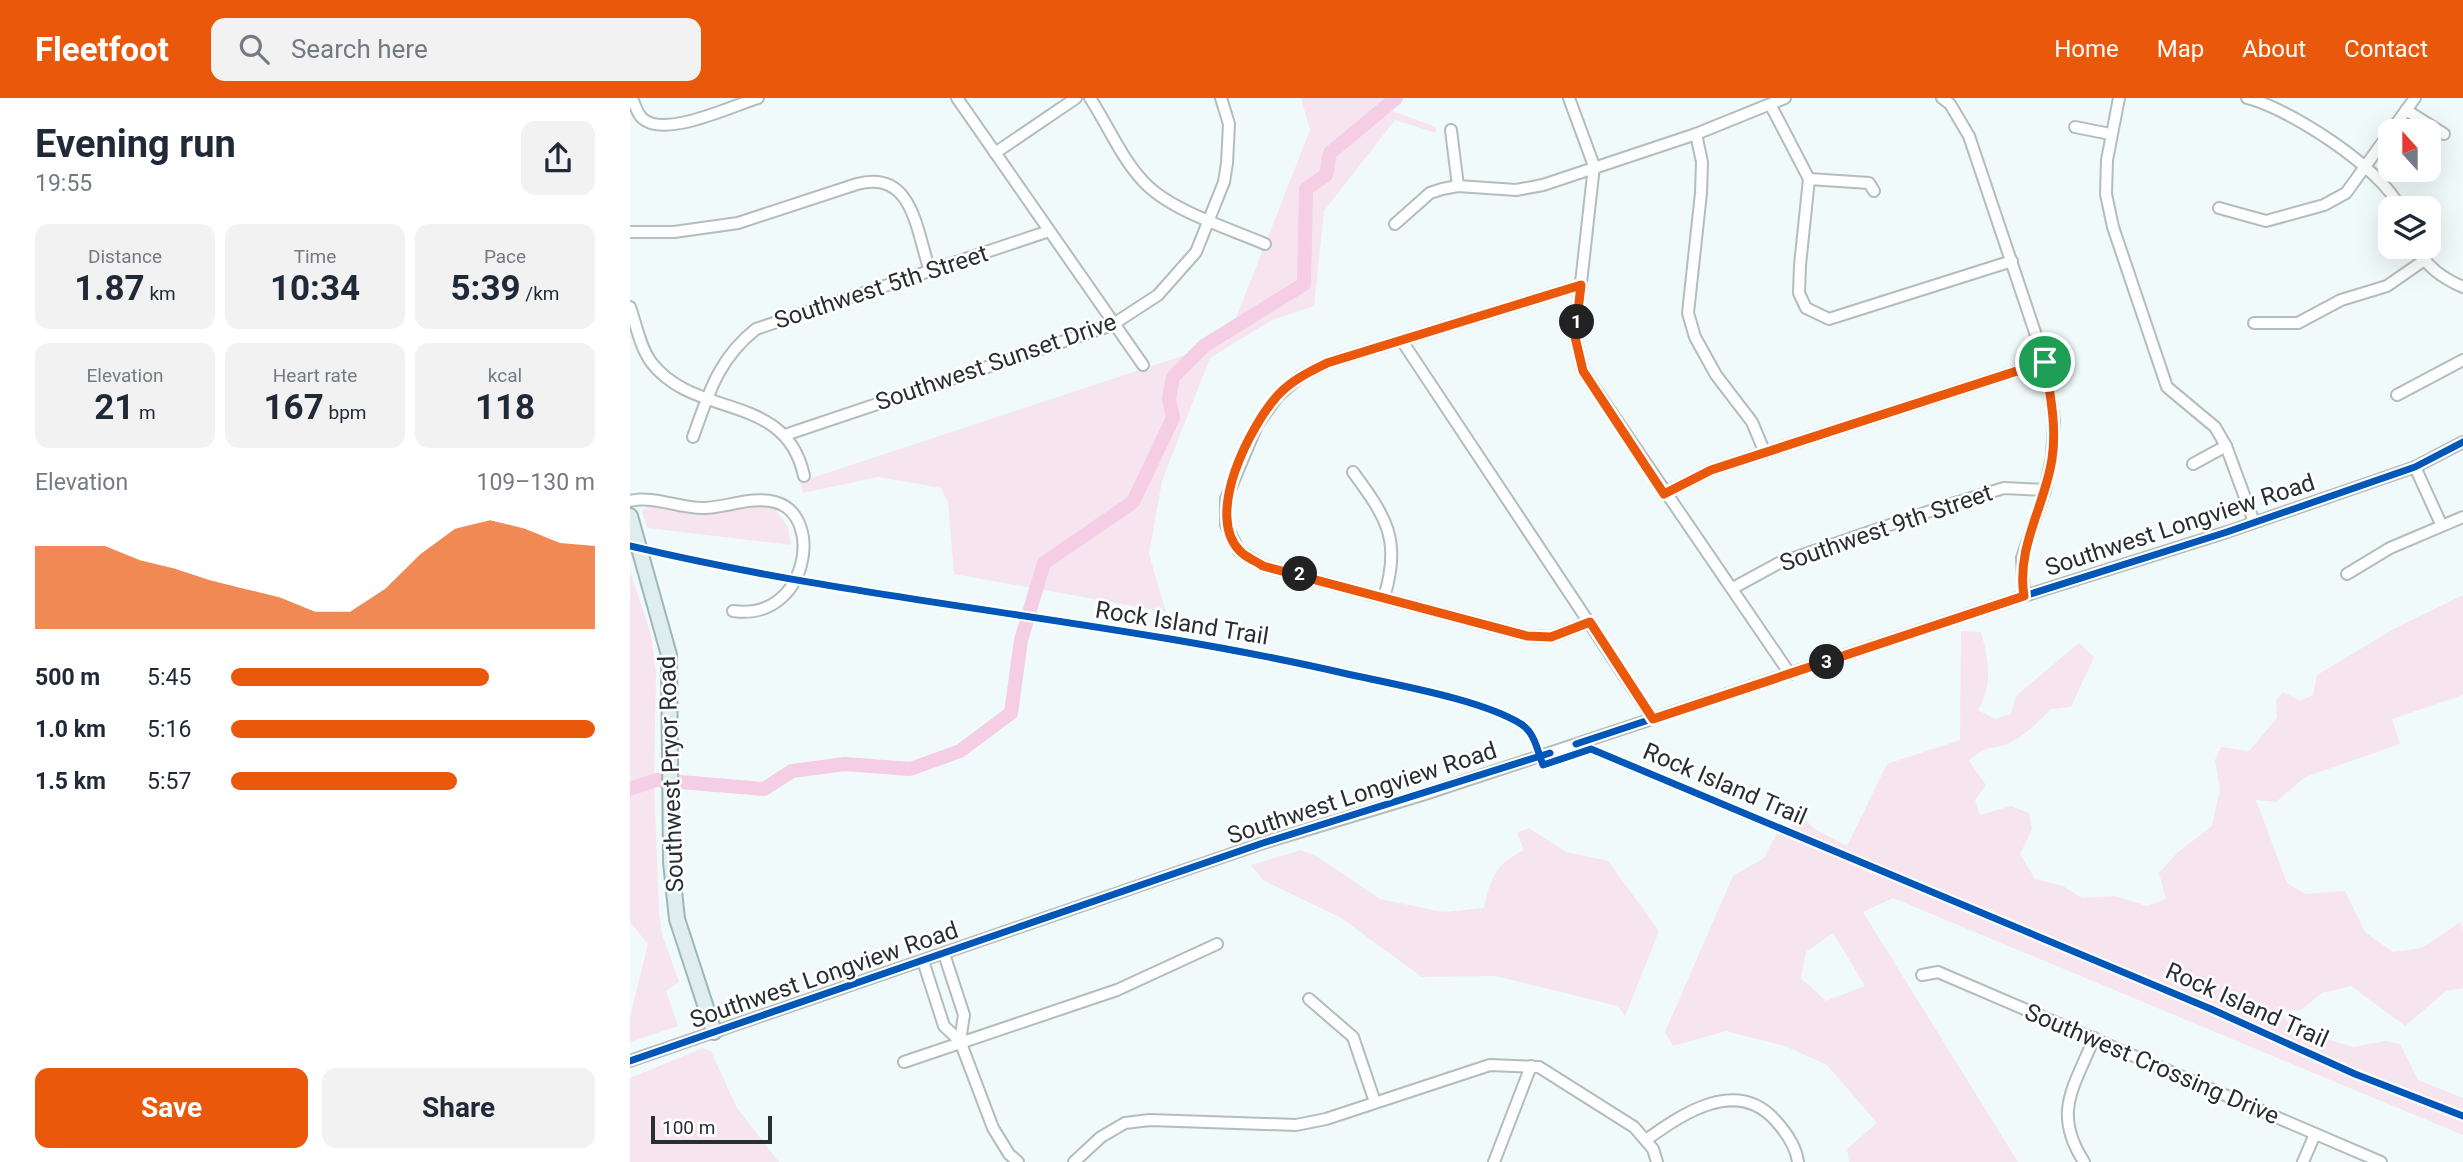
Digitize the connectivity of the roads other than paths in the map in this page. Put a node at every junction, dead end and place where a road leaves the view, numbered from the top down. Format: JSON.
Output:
{"nodes":[{"id":1,"x":632,"y":98,"type":"edge"},
{"id":2,"x":758,"y":98,"type":"edge"},
{"id":3,"x":957,"y":98,"type":"edge"},
{"id":4,"x":1076,"y":98,"type":"edge"},
{"id":5,"x":1090,"y":98,"type":"edge"},
{"id":6,"x":1221,"y":98,"type":"edge"},
{"id":7,"x":1569,"y":98,"type":"edge"},
{"id":8,"x":1785,"y":98,"type":"edge"},
{"id":9,"x":1942,"y":98,"type":"edge"},
{"id":10,"x":2119,"y":98,"type":"edge"},
{"id":11,"x":2247,"y":98,"type":"edge"},
{"id":12,"x":2415,"y":98,"type":"edge"},
{"id":13,"x":2269,"y":100,"type":"edge"},
{"id":14,"x":1771,"y":106,"type":"junction"},
{"id":15,"x":2406,"y":110,"type":"junction"},
{"id":16,"x":2400,"y":119,"type":"edge"},
{"id":17,"x":2075,"y":127,"type":"dead end"},
{"id":18,"x":1451,"y":130,"type":"dead end"},
{"id":19,"x":1696,"y":134,"type":"junction"},
{"id":20,"x":2110,"y":134,"type":"junction"},
{"id":21,"x":2444,"y":134,"type":"dead end"},
{"id":22,"x":2378,"y":152,"type":"edge"},
{"id":23,"x":995,"y":153,"type":"junction"},
{"id":24,"x":1594,"y":166,"type":"junction"},
{"id":25,"x":2367,"y":168,"type":"junction"},
{"id":26,"x":1809,"y":179,"type":"junction"},
{"id":27,"x":1458,"y":186,"type":"junction"},
{"id":28,"x":1874,"y":191,"type":"dead end"},
{"id":29,"x":2393,"y":196,"type":"edge"},
{"id":30,"x":2218,"y":208,"type":"dead end"},
{"id":31,"x":1210,"y":219,"type":"junction"},
{"id":32,"x":1395,"y":224,"type":"dead end"},
{"id":33,"x":1049,"y":231,"type":"junction"},
{"id":34,"x":630,"y":232,"type":"edge"},
{"id":35,"x":1265,"y":244,"type":"dead end"},
{"id":36,"x":2012,"y":261,"type":"junction"},
{"id":37,"x":2423,"y":261,"type":"joint"},
{"id":38,"x":930,"y":271,"type":"junction"},
{"id":39,"x":1581,"y":285,"type":"junction"},
{"id":40,"x":2463,"y":287,"type":"edge"},
{"id":41,"x":630,"y":307,"type":"edge"},
{"id":42,"x":2254,"y":323,"type":"dead end"},
{"id":43,"x":1112,"y":325,"type":"junction"},
{"id":44,"x":1402,"y":341,"type":"junction"},
{"id":45,"x":2463,"y":360,"type":"edge"},
{"id":46,"x":2045,"y":362,"type":"junction"},
{"id":47,"x":1143,"y":365,"type":"dead end"},
{"id":48,"x":2397,"y":395,"type":"dead end"},
{"id":49,"x":707,"y":399,"type":"junction"},
{"id":50,"x":785,"y":435,"type":"junction"},
{"id":51,"x":693,"y":437,"type":"dead end"},
{"id":52,"x":2463,"y":442,"type":"edge"},
{"id":53,"x":2226,"y":446,"type":"junction"},
{"id":54,"x":1765,"y":453,"type":"junction"},
{"id":55,"x":2193,"y":464,"type":"dead end"},
{"id":56,"x":2415,"y":467,"type":"junction"},
{"id":57,"x":1353,"y":472,"type":"dead end"},
{"id":58,"x":804,"y":476,"type":"dead end"},
{"id":59,"x":2045,"y":490,"type":"junction"},
{"id":60,"x":1664,"y":494,"type":"junction"},
{"id":61,"x":630,"y":501,"type":"edge"},
{"id":62,"x":631,"y":517,"type":"edge"},
{"id":63,"x":2463,"y":517,"type":"edge"},
{"id":64,"x":2254,"y":522,"type":"junction"},
{"id":65,"x":2441,"y":524,"type":"junction"},
{"id":66,"x":2347,"y":574,"type":"dead end"},
{"id":67,"x":1733,"y":588,"type":"junction"},
{"id":68,"x":2024,"y":596,"type":"junction"},
{"id":69,"x":1384,"y":597,"type":"junction"},
{"id":70,"x":733,"y":611,"type":"dead end"},
{"id":71,"x":1590,"y":622,"type":"junction"},
{"id":72,"x":1790,"y":674,"type":"junction"},
{"id":73,"x":1653,"y":719,"type":"junction"},
{"id":74,"x":1217,"y":944,"type":"dead end"},
{"id":75,"x":944,"y":954,"type":"junction"},
{"id":76,"x":923,"y":961,"type":"junction"},
{"id":77,"x":1922,"y":975,"type":"dead end"},
{"id":78,"x":1309,"y":999,"type":"dead end"},
{"id":79,"x":713,"y":1032,"type":"junction"},
{"id":80,"x":2094,"y":1038,"type":"junction"},
{"id":81,"x":960,"y":1041,"type":"junction"},
{"id":82,"x":630,"y":1061,"type":"edge"},
{"id":83,"x":904,"y":1062,"type":"dead end"},
{"id":84,"x":1531,"y":1066,"type":"junction"},
{"id":85,"x":1375,"y":1102,"type":"junction"},
{"id":86,"x":2315,"y":1134,"type":"junction"},
{"id":87,"x":1646,"y":1140,"type":"junction"},
{"id":88,"x":1018,"y":1162,"type":"edge"},
{"id":89,"x":1074,"y":1162,"type":"edge"},
{"id":90,"x":1493,"y":1162,"type":"edge"},
{"id":91,"x":1657,"y":1162,"type":"edge"},
{"id":92,"x":1798,"y":1162,"type":"edge"},
{"id":93,"x":2084,"y":1162,"type":"edge"},
{"id":94,"x":2303,"y":1162,"type":"edge"},
{"id":95,"x":2381,"y":1162,"type":"edge"}],
"edges":[{"from":1,"to":2,"type":"street"},
{"from":3,"to":23,"type":"street"},
{"from":4,"to":23,"type":"street"},
{"from":5,"to":31,"type":"street"},
{"from":6,"to":31,"type":"street","name":"Southwest Sunset Drive"},
{"from":7,"to":24,"type":"street"},
{"from":8,"to":14,"type":"street"},
{"from":9,"to":36,"type":"street"},
{"from":10,"to":20,"type":"street"},
{"from":11,"to":13,"type":"street"},
{"from":12,"to":15,"type":"street"},
{"from":13,"to":25,"type":"street"},
{"from":14,"to":19,"type":"street"},
{"from":14,"to":26,"type":"street"},
{"from":15,"to":16,"type":"street"},
{"from":15,"to":21,"type":"street"},
{"from":17,"to":20,"type":"street"},
{"from":18,"to":27,"type":"street"},
{"from":19,"to":24,"type":"street"},
{"from":19,"to":54,"type":"street"},
{"from":20,"to":53,"type":"street"},
{"from":22,"to":25,"type":"street"},
{"from":23,"to":33,"type":"street"},
{"from":24,"to":27,"type":"street"},
{"from":24,"to":39,"type":"street"},
{"from":25,"to":29,"type":"street"},
{"from":25,"to":30,"type":"street"},
{"from":26,"to":28,"type":"street"},
{"from":26,"to":36,"type":"street"},
{"from":27,"to":32,"type":"street"},
{"from":31,"to":35,"type":"street"},
{"from":31,"to":43,"type":"street","name":"Southwest Sunset Drive"},
{"from":33,"to":38,"type":"street","name":"Southwest 5th Street"},
{"from":33,"to":43,"type":"street"},
{"from":34,"to":38,"type":"street"},
{"from":36,"to":46,"type":"street"},
{"from":37,"to":40,"type":"street"},
{"from":37,"to":42,"type":"street"},
{"from":38,"to":49,"type":"street","name":"Southwest 5th Street"},
{"from":39,"to":44,"type":"street"},
{"from":39,"to":60,"type":"street"},
{"from":41,"to":49,"type":"street"},
{"from":43,"to":47,"type":"street"},
{"from":43,"to":50,"type":"street","name":"Southwest Sunset Drive"},
{"from":44,"to":69,"type":"street"},
{"from":44,"to":71,"type":"street"},
{"from":45,"to":48,"type":"street"},
{"from":46,"to":54,"type":"street"},
{"from":46,"to":59,"type":"street"},
{"from":49,"to":50,"type":"street"},
{"from":49,"to":51,"type":"street","name":"Southwest 5th Street"},
{"from":50,"to":58,"type":"street"},
{"from":52,"to":56,"type":"street","name":"Southwest Longview Road"},
{"from":53,"to":55,"type":"street"},
{"from":53,"to":64,"type":"street"},
{"from":54,"to":60,"type":"street"},
{"from":56,"to":64,"type":"street","name":"Southwest Longview Road"},
{"from":56,"to":65,"type":"street"},
{"from":57,"to":69,"type":"street"},
{"from":59,"to":67,"type":"street","name":"Southwest 9th Street"},
{"from":59,"to":68,"type":"street"},
{"from":60,"to":67,"type":"street"},
{"from":61,"to":70,"type":"street"},
{"from":62,"to":79,"type":"main road","name":"Southwest Pryor Road"},
{"from":63,"to":65,"type":"street"},
{"from":64,"to":68,"type":"street","name":"Southwest Longview Road"},
{"from":65,"to":66,"type":"street"},
{"from":67,"to":72,"type":"street"},
{"from":68,"to":72,"type":"street","name":"Southwest Longview Road"},
{"from":69,"to":71,"type":"street"},
{"from":71,"to":73,"type":"street"},
{"from":72,"to":73,"type":"street","name":"Southwest Longview Road"},
{"from":73,"to":75,"type":"street","name":"Southwest Longview Road"},
{"from":74,"to":81,"type":"street"},
{"from":75,"to":76,"type":"street","name":"Southwest Longview Road"},
{"from":75,"to":81,"type":"street"},
{"from":76,"to":79,"type":"street","name":"Southwest Longview Road"},
{"from":76,"to":81,"type":"street"},
{"from":77,"to":80,"type":"street","name":"Southwest Crossing Drive"},
{"from":78,"to":85,"type":"street"},
{"from":79,"to":82,"type":"street","name":"Southwest Longview Road"},
{"from":80,"to":86,"type":"street","name":"Southwest Crossing Drive"},
{"from":80,"to":93,"type":"street"},
{"from":81,"to":83,"type":"street"},
{"from":81,"to":88,"type":"street"},
{"from":84,"to":85,"type":"street"},
{"from":84,"to":87,"type":"street"},
{"from":84,"to":90,"type":"street"},
{"from":85,"to":89,"type":"street"},
{"from":86,"to":94,"type":"street"},
{"from":86,"to":95,"type":"street","name":"Southwest Crossing Drive"},
{"from":87,"to":91,"type":"street"},
{"from":87,"to":92,"type":"street"}]}
